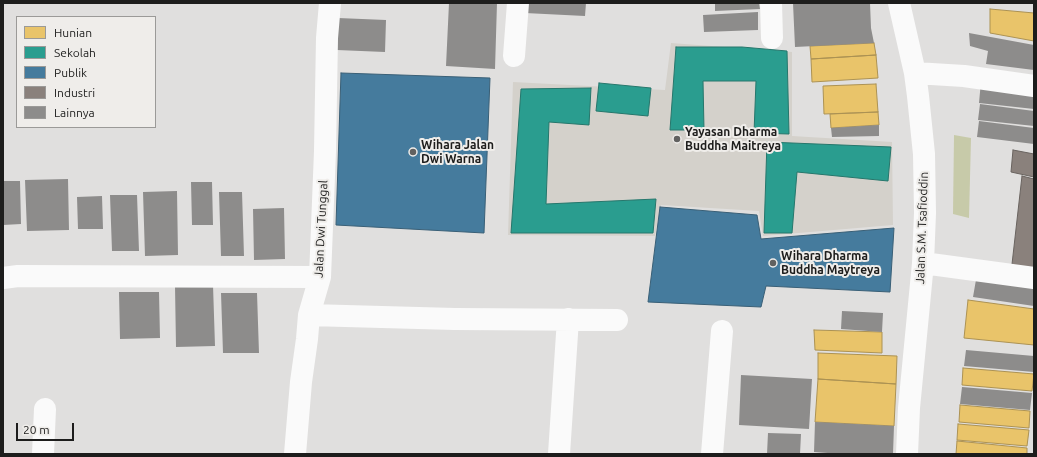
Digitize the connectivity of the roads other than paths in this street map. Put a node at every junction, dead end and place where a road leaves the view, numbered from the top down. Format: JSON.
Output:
{"nodes":[{"id":1,"x":330,"y":3,"type":"edge"},
{"id":2,"x":518,"y":3,"type":"edge"},
{"id":3,"x":771,"y":3,"type":"edge"},
{"id":4,"x":899,"y":3,"type":"edge"},
{"id":5,"x":772,"y":38,"type":"dead end"},
{"id":6,"x":514,"y":56,"type":"dead end"},
{"id":7,"x":915,"y":73,"type":"junction"},
{"id":8,"x":1034,"y":86,"type":"edge"},
{"id":9,"x":923,"y":263,"type":"junction"},
{"id":10,"x":320,"y":277,"type":"junction"},
{"id":11,"x":3,"y":278,"type":"edge"},
{"id":12,"x":1034,"y":278,"type":"edge"},
{"id":13,"x":309,"y":315,"type":"junction"},
{"id":14,"x":568,"y":320,"type":"junction"},
{"id":15,"x":617,"y":320,"type":"dead end"},
{"id":16,"x":722,"y":331,"type":"dead end"},
{"id":17,"x":45,"y":409,"type":"dead end"},
{"id":18,"x":43,"y":454,"type":"edge"},
{"id":19,"x":295,"y":454,"type":"edge"},
{"id":20,"x":559,"y":454,"type":"edge"},
{"id":21,"x":712,"y":454,"type":"edge"},
{"id":22,"x":907,"y":454,"type":"edge"}],
"edges":[{"from":1,"to":10,"type":"street","name":"Jalan Dwi Tunggal"},
{"from":2,"to":6,"type":"street"},
{"from":3,"to":5,"type":"street"},
{"from":4,"to":7,"type":"street","name":"Jalan S.M. Tsafioddin"},
{"from":7,"to":8,"type":"street"},
{"from":7,"to":9,"type":"street","name":"Jalan S.M. Tsafioddin"},
{"from":9,"to":12,"type":"street"},
{"from":9,"to":22,"type":"street","name":"Jalan S.M. Tsafioddin"},
{"from":10,"to":11,"type":"street"},
{"from":10,"to":13,"type":"street","name":"Jalan Dwi Tunggal"},
{"from":13,"to":14,"type":"street"},
{"from":13,"to":19,"type":"street","name":"Jalan Dwi Tunggal"},
{"from":14,"to":15,"type":"street"},
{"from":14,"to":20,"type":"street"},
{"from":16,"to":21,"type":"street"},
{"from":17,"to":18,"type":"street"}]}
